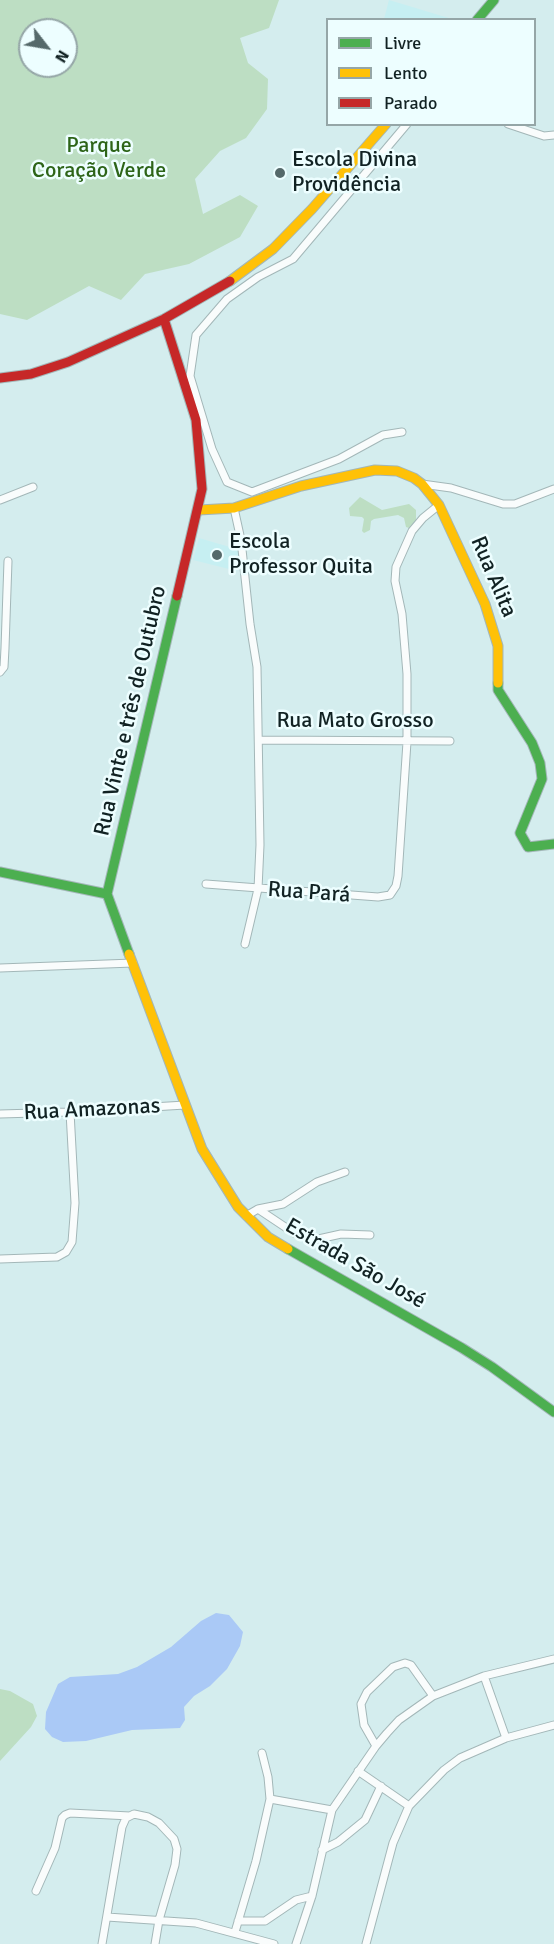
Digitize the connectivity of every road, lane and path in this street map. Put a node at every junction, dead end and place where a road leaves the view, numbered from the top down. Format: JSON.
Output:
{"nodes":[{"id":1,"x":494,"y":0,"type":"edge"},
{"id":2,"x":479,"y":18,"type":"edge"},
{"id":3,"x":384,"y":126,"type":"edge"},
{"id":4,"x":405,"y":126,"type":"edge"},
{"id":5,"x":514,"y":126,"type":"edge"},
{"id":6,"x":554,"y":135,"type":"edge"},
{"id":7,"x":164,"y":319,"type":"junction"},
{"id":8,"x":0,"y":378,"type":"edge"},
{"id":9,"x":402,"y":432,"type":"dead end"},
{"id":10,"x":422,"y":484,"type":"junction"},
{"id":11,"x":33,"y":487,"type":"dead end"},
{"id":12,"x":554,"y":489,"type":"edge"},
{"id":13,"x":0,"y":500,"type":"edge"},
{"id":14,"x":440,"y":505,"type":"junction"},
{"id":15,"x":234,"y":508,"type":"junction"},
{"id":16,"x":199,"y":510,"type":"junction"},
{"id":17,"x":8,"y":561,"type":"dead end"},
{"id":18,"x":0,"y":672,"type":"edge"},
{"id":19,"x":259,"y":740,"type":"junction"},
{"id":20,"x":450,"y":741,"type":"dead end"},
{"id":21,"x":407,"y":742,"type":"junction"},
{"id":22,"x":554,"y":844,"type":"edge"},
{"id":23,"x":0,"y":872,"type":"edge"},
{"id":24,"x":206,"y":884,"type":"dead end"},
{"id":25,"x":258,"y":889,"type":"junction"},
{"id":26,"x":107,"y":894,"type":"junction"},
{"id":27,"x":245,"y":944,"type":"dead end"},
{"id":28,"x":133,"y":963,"type":"junction"},
{"id":29,"x":0,"y":968,"type":"edge"},
{"id":30,"x":185,"y":1105,"type":"junction"},
{"id":31,"x":70,"y":1112,"type":"junction"},
{"id":32,"x":0,"y":1114,"type":"edge"},
{"id":33,"x":345,"y":1172,"type":"dead end"},
{"id":34,"x":258,"y":1209,"type":"junction"},
{"id":35,"x":246,"y":1216,"type":"junction"},
{"id":36,"x":370,"y":1235,"type":"dead end"},
{"id":37,"x":0,"y":1259,"type":"edge"},
{"id":38,"x":554,"y":1412,"type":"edge"},
{"id":39,"x":554,"y":1659,"type":"edge"},
{"id":40,"x":484,"y":1676,"type":"junction"},
{"id":41,"x":433,"y":1696,"type":"junction"},
{"id":42,"x":554,"y":1725,"type":"edge"},
{"id":43,"x":506,"y":1738,"type":"junction"},
{"id":44,"x":375,"y":1746,"type":"junction"},
{"id":45,"x":262,"y":1753,"type":"dead end"},
{"id":46,"x":358,"y":1771,"type":"junction"},
{"id":47,"x":381,"y":1786,"type":"junction"},
{"id":48,"x":270,"y":1799,"type":"junction"},
{"id":49,"x":409,"y":1806,"type":"junction"},
{"id":50,"x":332,"y":1810,"type":"junction"},
{"id":51,"x":130,"y":1815,"type":"junction"},
{"id":52,"x":322,"y":1850,"type":"junction"},
{"id":53,"x":36,"y":1891,"type":"dead end"},
{"id":54,"x":312,"y":1896,"type":"junction"},
{"id":55,"x":106,"y":1917,"type":"junction"},
{"id":56,"x":159,"y":1920,"type":"junction"},
{"id":57,"x":238,"y":1921,"type":"junction"},
{"id":58,"x":235,"y":1932,"type":"junction"},
{"id":59,"x":102,"y":1944,"type":"edge"},
{"id":60,"x":155,"y":1944,"type":"edge"},
{"id":61,"x":274,"y":1944,"type":"edge"},
{"id":62,"x":296,"y":1944,"type":"edge"},
{"id":63,"x":366,"y":1944,"type":"edge"}],
"edges":[{"from":1,"to":2,"type":"street"},
{"from":3,"to":7,"type":"street"},
{"from":4,"to":9,"type":"street"},
{"from":5,"to":6,"type":"street"},
{"from":7,"to":8,"type":"street"},
{"from":7,"to":16,"type":"street","name":"Rua Vinte e três de Outubro"},
{"from":10,"to":12,"type":"street"},
{"from":10,"to":14,"type":"street","name":"Rua Alita"},
{"from":10,"to":15,"type":"street","name":"Rua Alita"},
{"from":11,"to":13,"type":"street"},
{"from":14,"to":21,"type":"street"},
{"from":14,"to":22,"type":"street","name":"Rua Alita"},
{"from":15,"to":16,"type":"street","name":"Rua Alita"},
{"from":15,"to":19,"type":"street"},
{"from":16,"to":26,"type":"street","name":"Rua Vinte e três de Outubro"},
{"from":17,"to":18,"type":"street"},
{"from":19,"to":21,"type":"street","name":"Rua Mato Grosso"},
{"from":19,"to":25,"type":"street"},
{"from":20,"to":21,"type":"street","name":"Rua Mato Grosso"},
{"from":21,"to":25,"type":"street","name":"Rua Pará"},
{"from":23,"to":26,"type":"street"},
{"from":24,"to":25,"type":"street","name":"Rua Pará"},
{"from":25,"to":27,"type":"street"},
{"from":26,"to":28,"type":"street"},
{"from":28,"to":29,"type":"street"},
{"from":28,"to":30,"type":"street"},
{"from":30,"to":31,"type":"street","name":"Rua Amazonas"},
{"from":30,"to":35,"type":"street","name":"Estrada São José"},
{"from":31,"to":32,"type":"street","name":"Rua Amazonas"},
{"from":31,"to":37,"type":"street"},
{"from":33,"to":34,"type":"street"},
{"from":34,"to":35,"type":"street"},
{"from":34,"to":36,"type":"street"},
{"from":35,"to":38,"type":"street","name":"Estrada São José"},
{"from":39,"to":40,"type":"street"},
{"from":40,"to":41,"type":"street"},
{"from":40,"to":43,"type":"street"},
{"from":41,"to":44,"type":"street"},
{"from":41,"to":44,"type":"street"},
{"from":42,"to":43,"type":"street"},
{"from":43,"to":49,"type":"street"},
{"from":44,"to":46,"type":"street"},
{"from":45,"to":48,"type":"street"},
{"from":46,"to":47,"type":"street"},
{"from":46,"to":50,"type":"street"},
{"from":47,"to":49,"type":"street"},
{"from":47,"to":52,"type":"street"},
{"from":48,"to":50,"type":"street"},
{"from":48,"to":57,"type":"street"},
{"from":49,"to":63,"type":"street"},
{"from":50,"to":52,"type":"street"},
{"from":51,"to":53,"type":"street"},
{"from":51,"to":55,"type":"street"},
{"from":51,"to":56,"type":"street"},
{"from":52,"to":54,"type":"street"},
{"from":54,"to":57,"type":"street"},
{"from":54,"to":62,"type":"street"},
{"from":55,"to":56,"type":"street"},
{"from":55,"to":59,"type":"street"},
{"from":56,"to":58,"type":"street"},
{"from":56,"to":60,"type":"street"},
{"from":57,"to":58,"type":"street"},
{"from":58,"to":61,"type":"street"}]}
